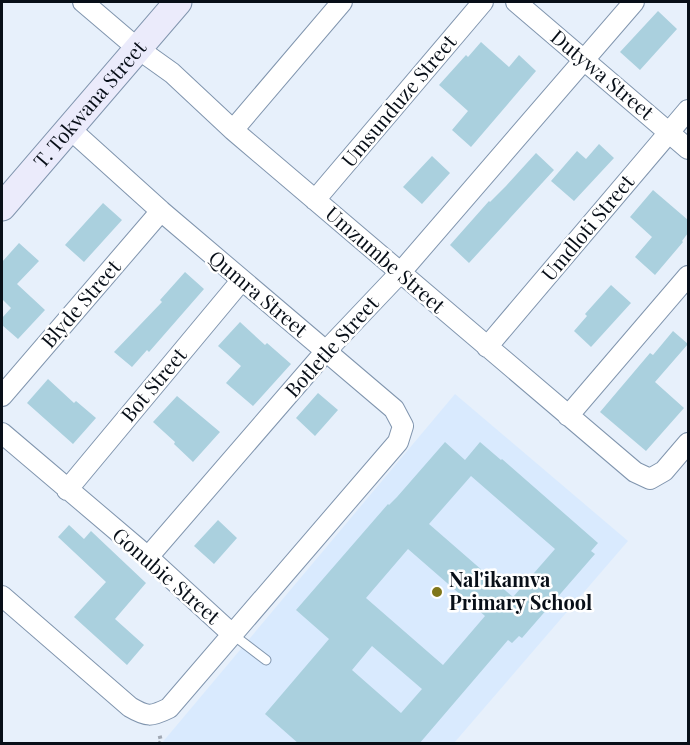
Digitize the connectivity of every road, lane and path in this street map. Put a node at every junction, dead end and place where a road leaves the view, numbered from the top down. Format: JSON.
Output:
{"nodes":[{"id":1,"x":83,"y":2,"type":"edge"},
{"id":2,"x":178,"y":2,"type":"edge"},
{"id":3,"x":342,"y":2,"type":"edge"},
{"id":4,"x":483,"y":2,"type":"edge"},
{"id":5,"x":516,"y":2,"type":"edge"},
{"id":6,"x":634,"y":2,"type":"edge"},
{"id":7,"x":137,"y":48,"type":"junction"},
{"id":8,"x":585,"y":60,"type":"junction"},
{"id":9,"x":688,"y":110,"type":"edge"},
{"id":10,"x":69,"y":128,"type":"junction"},
{"id":11,"x":233,"y":130,"type":"junction"},
{"id":12,"x":669,"y":132,"type":"junction"},
{"id":13,"x":688,"y":149,"type":"edge"},
{"id":14,"x":315,"y":200,"type":"junction"},
{"id":15,"x":2,"y":207,"type":"edge"},
{"id":16,"x":161,"y":211,"type":"junction"},
{"id":17,"x":400,"y":273,"type":"junction"},
{"id":18,"x":688,"y":276,"type":"edge"},
{"id":19,"x":241,"y":281,"type":"junction"},
{"id":20,"x":487,"y":347,"type":"junction"},
{"id":21,"x":326,"y":351,"type":"junction"},
{"id":22,"x":2,"y":396,"type":"edge"},
{"id":23,"x":568,"y":416,"type":"junction"},
{"id":24,"x":2,"y":433,"type":"edge"},
{"id":25,"x":688,"y":443,"type":"edge"},
{"id":26,"x":67,"y":490,"type":"junction"},
{"id":27,"x":148,"y":557,"type":"junction"},
{"id":28,"x":2,"y":596,"type":"edge"},
{"id":29,"x":232,"y":634,"type":"junction"},
{"id":30,"x":266,"y":660,"type":"dead end"}],
"edges":[{"from":1,"to":7,"type":"street","name":"Umzumbe Street"},
{"from":2,"to":7,"type":"street","name":"T. Tokwana Street"},
{"from":3,"to":11,"type":"street"},
{"from":4,"to":14,"type":"street","name":"Umsunduze Street"},
{"from":5,"to":8,"type":"street","name":"Dutywa Street"},
{"from":6,"to":8,"type":"street","name":"Botletle Street"},
{"from":7,"to":10,"type":"street","name":"T. Tokwana Street"},
{"from":7,"to":11,"type":"street","name":"Umzumbe Street"},
{"from":8,"to":12,"type":"street","name":"Dutywa Street"},
{"from":8,"to":17,"type":"street","name":"Botletle Street"},
{"from":9,"to":12,"type":"street","name":"Umdloti Street"},
{"from":10,"to":15,"type":"street","name":"T. Tokwana Street"},
{"from":10,"to":16,"type":"street","name":"Qumra Street"},
{"from":11,"to":14,"type":"street","name":"Umzumbe Street"},
{"from":12,"to":13,"type":"street","name":"Dutywa Street"},
{"from":12,"to":20,"type":"street","name":"Umdloti Street"},
{"from":14,"to":17,"type":"street","name":"Umzumbe Street"},
{"from":16,"to":19,"type":"street","name":"Qumra Street"},
{"from":16,"to":22,"type":"street","name":"Blyde Street"},
{"from":17,"to":20,"type":"street","name":"Umzumbe Street"},
{"from":17,"to":21,"type":"street","name":"Botletle Street"},
{"from":18,"to":23,"type":"street"},
{"from":19,"to":21,"type":"street","name":"Qumra Street"},
{"from":19,"to":26,"type":"street","name":"Bot Street"},
{"from":20,"to":23,"type":"street","name":"Umzumbe Street"},
{"from":21,"to":27,"type":"street","name":"Botletle Street"},
{"from":21,"to":29,"type":"street","name":"Qumra Street"},
{"from":23,"to":25,"type":"street","name":"Umzumbe Street"},
{"from":24,"to":26,"type":"street","name":"Gonubie Street"},
{"from":26,"to":27,"type":"street","name":"Gonubie Street"},
{"from":27,"to":29,"type":"street","name":"Gonubie Street"},
{"from":28,"to":29,"type":"street","name":"Gonubie Street"},
{"from":29,"to":30,"type":"lane"}]}
